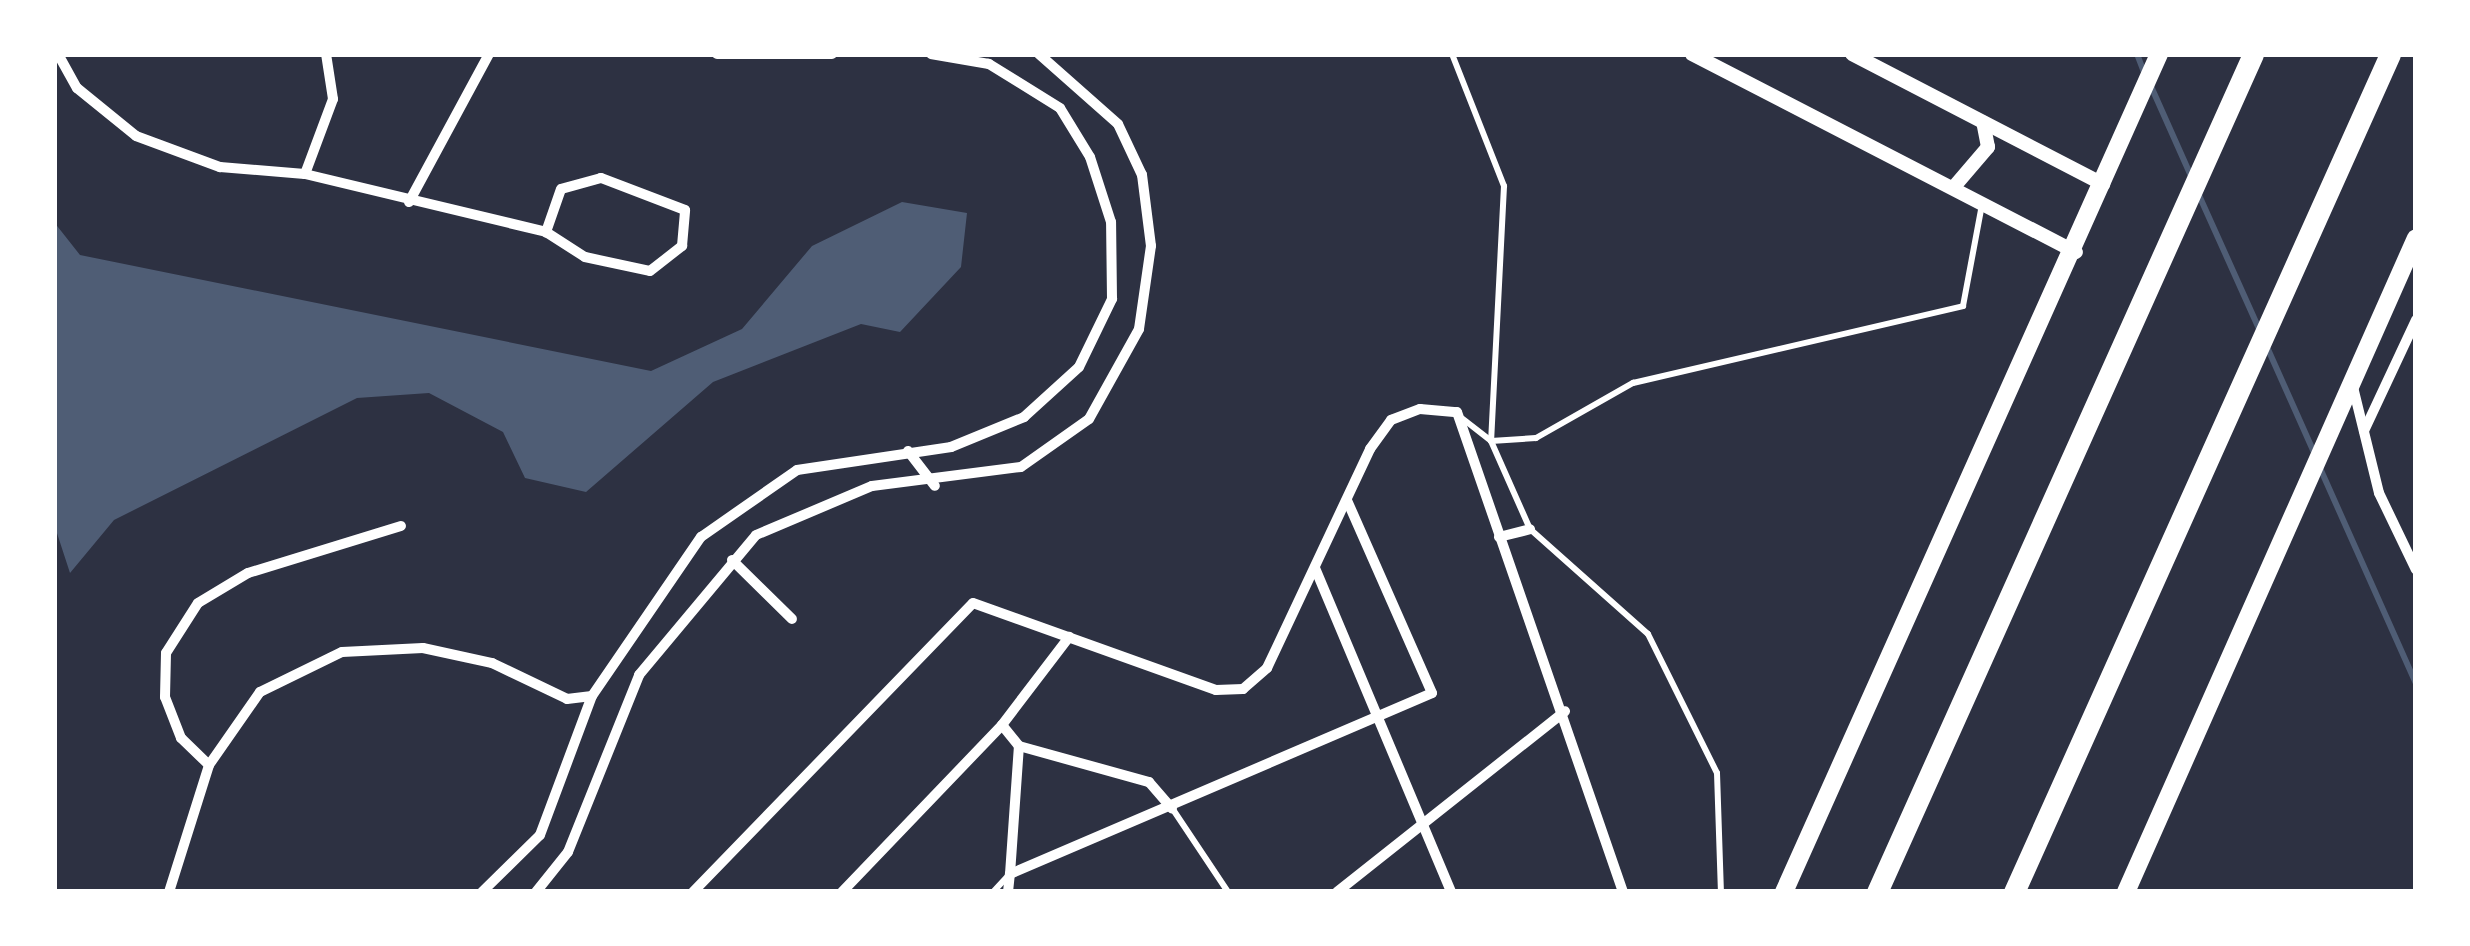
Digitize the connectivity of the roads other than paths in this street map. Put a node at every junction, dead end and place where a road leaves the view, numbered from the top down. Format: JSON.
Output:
{"nodes":[{"id":1,"x":58,"y":54,"type":"edge"},
{"id":2,"x":326,"y":54,"type":"edge"},
{"id":3,"x":489,"y":54,"type":"edge"},
{"id":4,"x":717,"y":54,"type":"edge"},
{"id":5,"x":832,"y":54,"type":"edge"},
{"id":6,"x":931,"y":54,"type":"edge"},
{"id":7,"x":1040,"y":54,"type":"edge"},
{"id":8,"x":1452,"y":54,"type":"edge"},
{"id":9,"x":1692,"y":54,"type":"edge"},
{"id":10,"x":1852,"y":54,"type":"edge"},
{"id":11,"x":2159,"y":54,"type":"edge"},
{"id":12,"x":2253,"y":54,"type":"edge"},
{"id":13,"x":2390,"y":54,"type":"edge"},
{"id":14,"x":1983,"y":122,"type":"junction"},
{"id":15,"x":305,"y":174,"type":"junction"},
{"id":16,"x":2103,"y":184,"type":"junction"},
{"id":17,"x":1953,"y":188,"type":"junction"},
{"id":18,"x":409,"y":202,"type":"junction"},
{"id":19,"x":1982,"y":202,"type":"junction"},
{"id":20,"x":546,"y":232,"type":"junction"},
{"id":21,"x":2416,"y":238,"type":"edge"},
{"id":22,"x":2078,"y":253,"type":"junction"},
{"id":23,"x":2416,"y":320,"type":"edge"},
{"id":24,"x":2349,"y":374,"type":"junction"},
{"id":25,"x":1457,"y":412,"type":"junction"},
{"id":26,"x":2364,"y":432,"type":"junction"},
{"id":27,"x":1491,"y":441,"type":"junction"},
{"id":28,"x":908,"y":451,"type":"junction"},
{"id":29,"x":935,"y":486,"type":"junction"},
{"id":30,"x":1347,"y":500,"type":"junction"},
{"id":31,"x":401,"y":526,"type":"dead end"},
{"id":32,"x":1530,"y":529,"type":"junction"},
{"id":33,"x":1499,"y":537,"type":"junction"},
{"id":34,"x":732,"y":560,"type":"junction"},
{"id":35,"x":1315,"y":568,"type":"junction"},
{"id":36,"x":2416,"y":570,"type":"edge"},
{"id":37,"x":792,"y":619,"type":"dead end"},
{"id":38,"x":1069,"y":637,"type":"junction"},
{"id":39,"x":592,"y":696,"type":"junction"},
{"id":40,"x":1565,"y":711,"type":"junction"},
{"id":41,"x":1378,"y":715,"type":"junction"},
{"id":42,"x":1002,"y":725,"type":"junction"},
{"id":43,"x":1019,"y":746,"type":"junction"},
{"id":44,"x":209,"y":765,"type":"junction"},
{"id":45,"x":1172,"y":808,"type":"junction"},
{"id":46,"x":1424,"y":814,"type":"junction"},
{"id":47,"x":1010,"y":874,"type":"junction"},
{"id":48,"x":169,"y":892,"type":"edge"},
{"id":49,"x":482,"y":892,"type":"edge"},
{"id":50,"x":536,"y":892,"type":"edge"},
{"id":51,"x":693,"y":892,"type":"edge"},
{"id":52,"x":842,"y":892,"type":"edge"},
{"id":53,"x":993,"y":892,"type":"edge"},
{"id":54,"x":1008,"y":892,"type":"edge"},
{"id":55,"x":1228,"y":892,"type":"edge"},
{"id":56,"x":1337,"y":892,"type":"edge"},
{"id":57,"x":1450,"y":892,"type":"edge"},
{"id":58,"x":1623,"y":892,"type":"edge"},
{"id":59,"x":1721,"y":892,"type":"edge"},
{"id":60,"x":1784,"y":892,"type":"edge"},
{"id":61,"x":1877,"y":892,"type":"edge"},
{"id":62,"x":2014,"y":892,"type":"edge"},
{"id":63,"x":2126,"y":892,"type":"edge"}],
"edges":[{"from":1,"to":15,"type":"street"},
{"from":2,"to":15,"type":"street"},
{"from":3,"to":18,"type":"street"},
{"from":4,"to":5,"type":"street"},
{"from":6,"to":28,"type":"street"},
{"from":7,"to":29,"type":"street"},
{"from":8,"to":27,"type":"lane"},
{"from":9,"to":17,"type":"street"},
{"from":10,"to":14,"type":"street"},
{"from":11,"to":16,"type":"main road"},
{"from":12,"to":61,"type":"highway"},
{"from":13,"to":62,"type":"highway"},
{"from":14,"to":16,"type":"street"},
{"from":14,"to":17,"type":"street"},
{"from":15,"to":18,"type":"street"},
{"from":16,"to":22,"type":"main road"},
{"from":17,"to":19,"type":"street"},
{"from":18,"to":20,"type":"street"},
{"from":19,"to":22,"type":"street"},
{"from":19,"to":27,"type":"lane"},
{"from":20,"to":20,"type":"street"},
{"from":21,"to":24,"type":"main road"},
{"from":22,"to":60,"type":"main road"},
{"from":23,"to":26,"type":"street"},
{"from":24,"to":26,"type":"street"},
{"from":24,"to":63,"type":"main road"},
{"from":25,"to":27,"type":"lane"},
{"from":25,"to":30,"type":"street"},
{"from":25,"to":33,"type":"street"},
{"from":26,"to":36,"type":"street"},
{"from":27,"to":32,"type":"lane"},
{"from":28,"to":29,"type":"street"},
{"from":28,"to":39,"type":"street"},
{"from":29,"to":34,"type":"street"},
{"from":30,"to":35,"type":"street"},
{"from":30,"to":41,"type":"street"},
{"from":31,"to":44,"type":"street"},
{"from":32,"to":33,"type":"street"},
{"from":32,"to":59,"type":"lane"},
{"from":33,"to":40,"type":"street"},
{"from":34,"to":37,"type":"street"},
{"from":34,"to":50,"type":"street"},
{"from":35,"to":38,"type":"street"},
{"from":35,"to":41,"type":"street"},
{"from":38,"to":42,"type":"street"},
{"from":38,"to":51,"type":"street"},
{"from":39,"to":44,"type":"street"},
{"from":39,"to":49,"type":"street"},
{"from":40,"to":46,"type":"street"},
{"from":40,"to":58,"type":"street"},
{"from":41,"to":45,"type":"street"},
{"from":41,"to":46,"type":"street"},
{"from":42,"to":43,"type":"street"},
{"from":42,"to":52,"type":"street"},
{"from":43,"to":45,"type":"street"},
{"from":43,"to":47,"type":"street"},
{"from":44,"to":48,"type":"street"},
{"from":45,"to":47,"type":"street"},
{"from":45,"to":55,"type":"lane"},
{"from":46,"to":56,"type":"street"},
{"from":46,"to":57,"type":"street"},
{"from":47,"to":53,"type":"lane"},
{"from":47,"to":54,"type":"street"}]}
